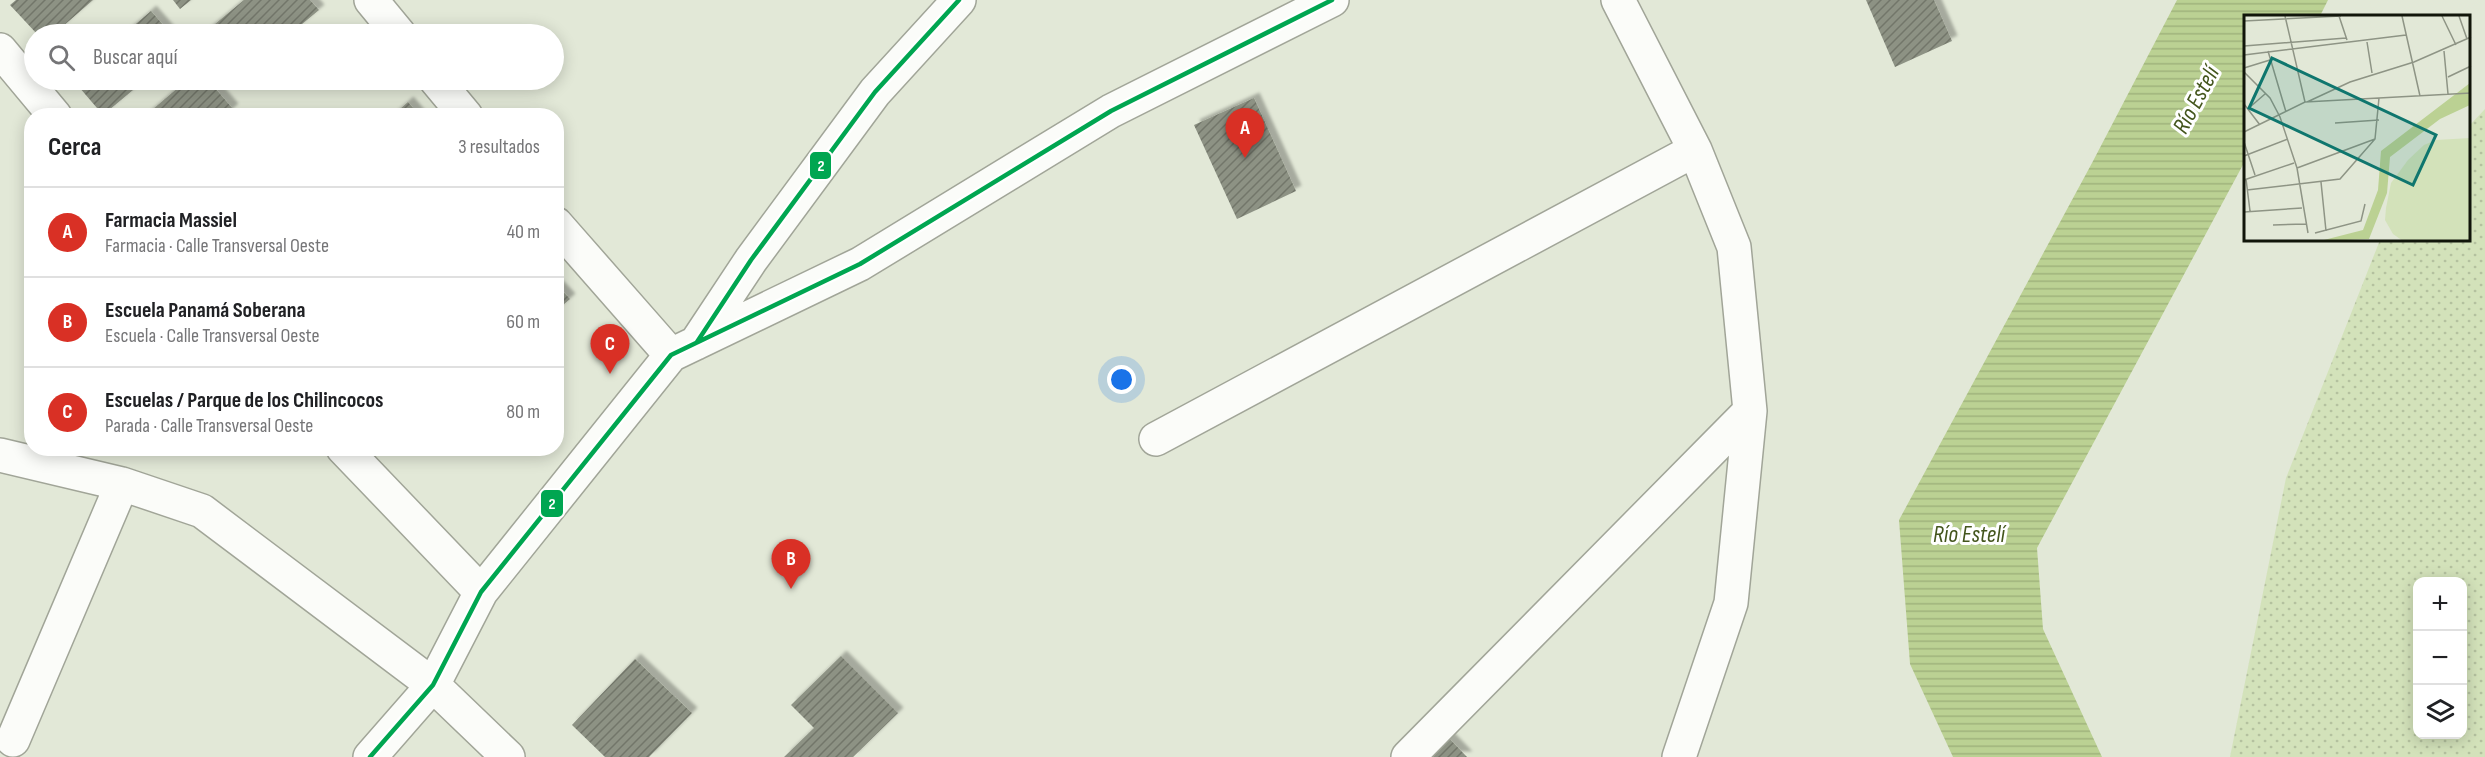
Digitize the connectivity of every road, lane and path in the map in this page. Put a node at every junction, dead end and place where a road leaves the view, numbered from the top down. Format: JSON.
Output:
{"nodes":[{"id":1,"x":371,"y":0,"type":"edge"},
{"id":2,"x":959,"y":0,"type":"edge"},
{"id":3,"x":1332,"y":0,"type":"edge"},
{"id":4,"x":1618,"y":0,"type":"edge"},
{"id":5,"x":391,"y":24,"type":"edge"},
{"id":6,"x":0,"y":50,"type":"edge"},
{"id":7,"x":24,"y":79,"type":"edge"},
{"id":8,"x":33,"y":90,"type":"edge"},
{"id":9,"x":444,"y":90,"type":"edge"},
{"id":10,"x":48,"y":108,"type":"edge"},
{"id":11,"x":459,"y":108,"type":"edge"},
{"id":12,"x":1695,"y":150,"type":"junction"},
{"id":13,"x":564,"y":232,"type":"edge"},
{"id":14,"x":684,"y":350,"type":"junction"},
{"id":15,"x":1750,"y":411,"type":"junction"},
{"id":16,"x":1156,"y":439,"type":"dead end"},
{"id":17,"x":0,"y":455,"type":"edge"},
{"id":18,"x":351,"y":456,"type":"edge"},
{"id":19,"x":122,"y":484,"type":"junction"},
{"id":20,"x":481,"y":592,"type":"junction"},
{"id":21,"x":433,"y":685,"type":"junction"},
{"id":22,"x":16,"y":745,"type":"edge"},
{"id":23,"x":370,"y":757,"type":"edge"},
{"id":24,"x":508,"y":757,"type":"edge"},
{"id":25,"x":1408,"y":757,"type":"edge"},
{"id":26,"x":1679,"y":757,"type":"edge"}],
"edges":[{"from":1,"to":5,"type":"street"},
{"from":2,"to":14,"type":"street"},
{"from":3,"to":14,"type":"street"},
{"from":4,"to":12,"type":"street"},
{"from":6,"to":7,"type":"street"},
{"from":8,"to":10,"type":"street"},
{"from":9,"to":11,"type":"street"},
{"from":12,"to":15,"type":"street"},
{"from":12,"to":16,"type":"street"},
{"from":13,"to":14,"type":"street"},
{"from":14,"to":20,"type":"street"},
{"from":15,"to":25,"type":"street"},
{"from":15,"to":26,"type":"street"},
{"from":17,"to":19,"type":"street"},
{"from":18,"to":20,"type":"street"},
{"from":19,"to":21,"type":"street"},
{"from":19,"to":22,"type":"street"},
{"from":20,"to":21,"type":"street"},
{"from":21,"to":23,"type":"street"},
{"from":21,"to":24,"type":"street"}]}
